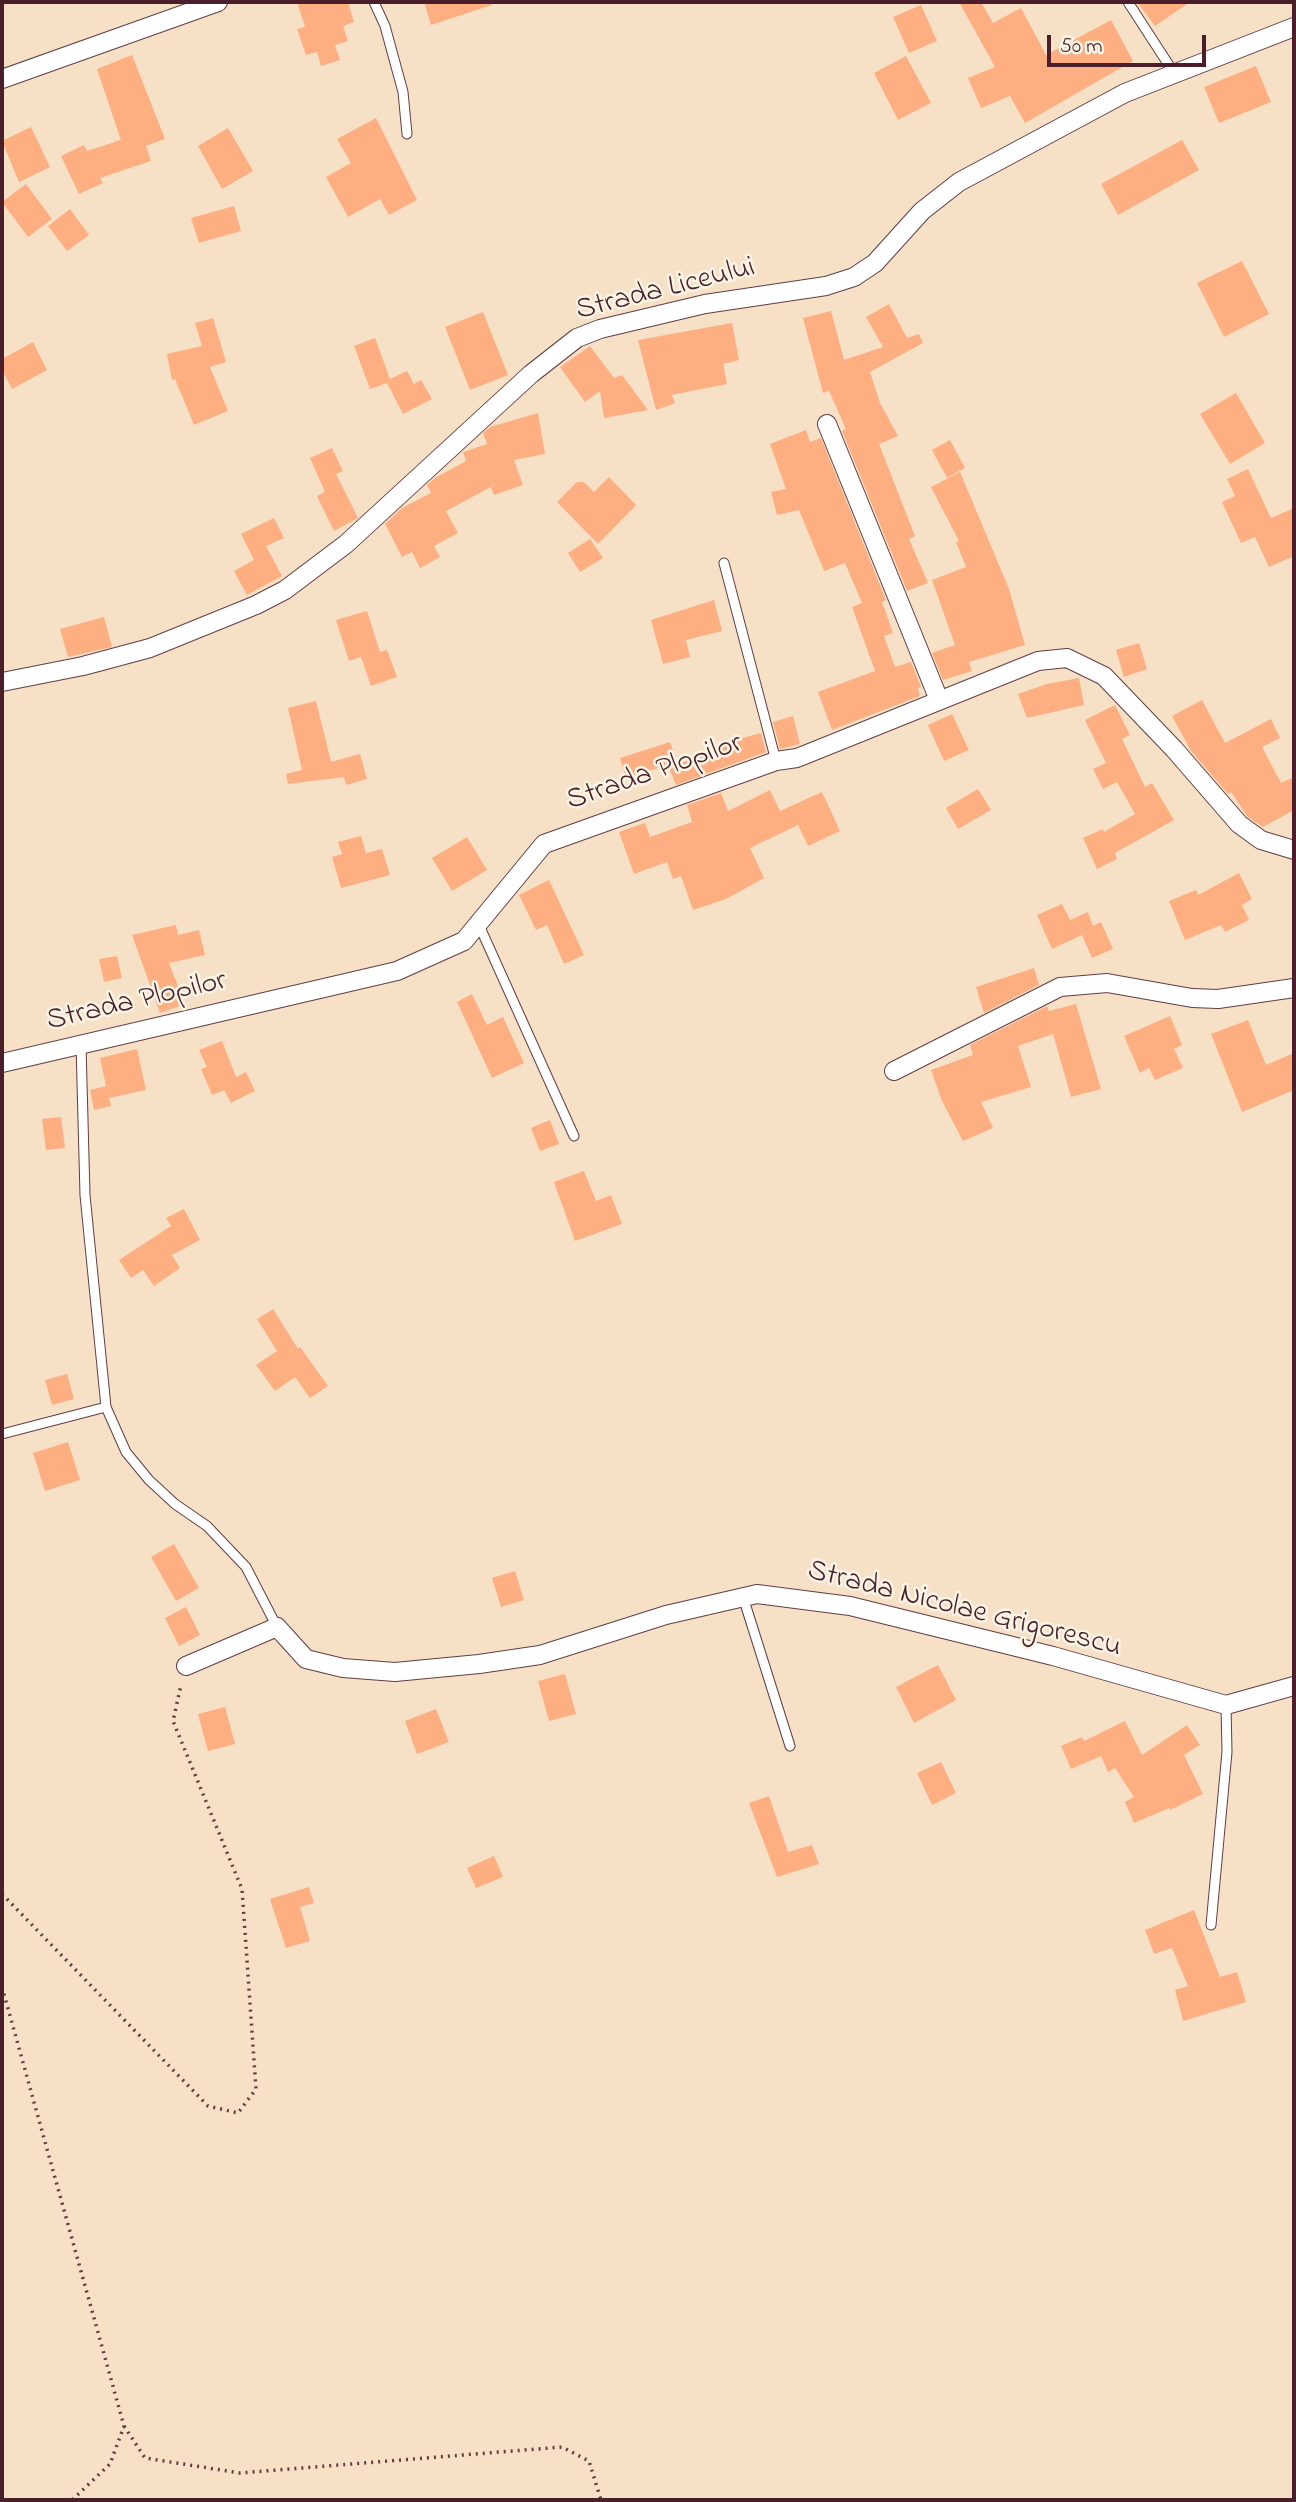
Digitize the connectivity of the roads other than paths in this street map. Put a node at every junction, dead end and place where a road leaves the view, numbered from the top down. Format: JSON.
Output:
{"nodes":[{"id":1,"x":218,"y":2,"type":"edge"},
{"id":2,"x":374,"y":2,"type":"edge"},
{"id":3,"x":1128,"y":2,"type":"edge"},
{"id":4,"x":1294,"y":27,"type":"edge"},
{"id":5,"x":1174,"y":73,"type":"junction"},
{"id":6,"x":2,"y":79,"type":"edge"},
{"id":7,"x":407,"y":134,"type":"dead end"},
{"id":8,"x":827,"y":424,"type":"dead end"},
{"id":9,"x":724,"y":563,"type":"dead end"},
{"id":10,"x":2,"y":682,"type":"edge"},
{"id":11,"x":939,"y":701,"type":"junction"},
{"id":12,"x":776,"y":761,"type":"junction"},
{"id":13,"x":1294,"y":850,"type":"edge"},
{"id":14,"x":480,"y":925,"type":"junction"},
{"id":15,"x":1294,"y":988,"type":"edge"},
{"id":16,"x":81,"y":1045,"type":"junction"},
{"id":17,"x":2,"y":1063,"type":"edge"},
{"id":18,"x":894,"y":1071,"type":"dead end"},
{"id":19,"x":574,"y":1136,"type":"dead end"},
{"id":20,"x":106,"y":1407,"type":"junction"},
{"id":21,"x":2,"y":1434,"type":"edge"},
{"id":22,"x":743,"y":1597,"type":"junction"},
{"id":23,"x":278,"y":1628,"type":"junction"},
{"id":24,"x":186,"y":1665,"type":"road end"},
{"id":25,"x":1294,"y":1686,"type":"edge"},
{"id":26,"x":1226,"y":1705,"type":"junction"},
{"id":27,"x":790,"y":1746,"type":"dead end"},
{"id":28,"x":1211,"y":1925,"type":"dead end"}],
"edges":[{"from":1,"to":6,"type":"street"},
{"from":2,"to":7,"type":"lane"},
{"from":3,"to":5,"type":"lane"},
{"from":4,"to":5,"type":"street","name":"Strada Liceului"},
{"from":5,"to":10,"type":"street","name":"Strada Liceului"},
{"from":8,"to":11,"type":"street"},
{"from":9,"to":12,"type":"lane"},
{"from":11,"to":12,"type":"street","name":"Strada Plopilor"},
{"from":11,"to":13,"type":"street","name":"Strada Plopilor"},
{"from":12,"to":14,"type":"street","name":"Strada Plopilor"},
{"from":14,"to":16,"type":"street","name":"Strada Plopilor"},
{"from":14,"to":19,"type":"lane"},
{"from":15,"to":18,"type":"street"},
{"from":16,"to":17,"type":"street","name":"Strada Plopilor"},
{"from":16,"to":20,"type":"lane"},
{"from":20,"to":21,"type":"lane"},
{"from":20,"to":23,"type":"lane"},
{"from":22,"to":23,"type":"street","name":"Strada Nicolae Grigorescu"},
{"from":22,"to":26,"type":"street","name":"Strada Nicolae Grigorescu"},
{"from":22,"to":27,"type":"lane"},
{"from":23,"to":24,"type":"street"},
{"from":25,"to":26,"type":"street"},
{"from":26,"to":28,"type":"lane"}]}
